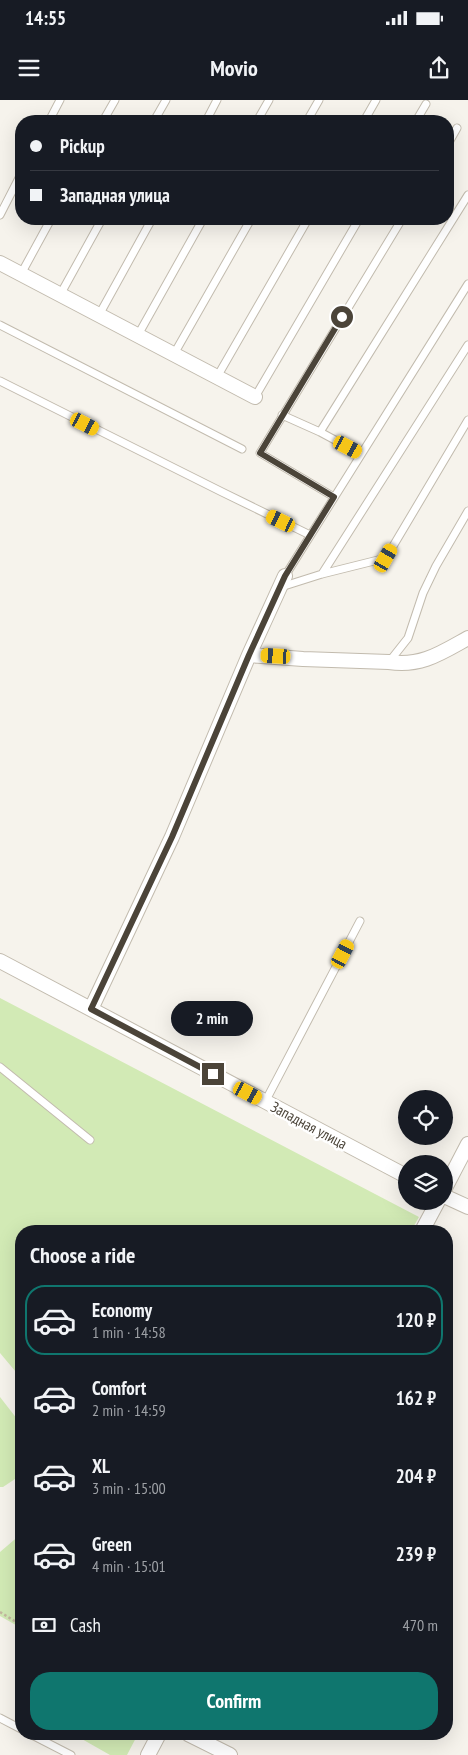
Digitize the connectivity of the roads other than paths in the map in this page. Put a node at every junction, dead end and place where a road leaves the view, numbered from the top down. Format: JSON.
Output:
{"nodes":[{"id":1,"x":60,"y":100,"type":"edge"},
{"id":2,"x":115,"y":100,"type":"edge"},
{"id":3,"x":166,"y":100,"type":"edge"},
{"id":4,"x":217,"y":100,"type":"edge"},
{"id":5,"x":268,"y":100,"type":"edge"},
{"id":6,"x":319,"y":100,"type":"edge"},
{"id":7,"x":376,"y":100,"type":"edge"},
{"id":8,"x":426,"y":104,"type":"dead end"},
{"id":9,"x":52,"y":115,"type":"edge"},
{"id":10,"x":107,"y":115,"type":"edge"},
{"id":11,"x":157,"y":115,"type":"edge"},
{"id":12,"x":209,"y":115,"type":"edge"},
{"id":13,"x":260,"y":115,"type":"edge"},
{"id":14,"x":310,"y":115,"type":"edge"},
{"id":15,"x":367,"y":115,"type":"edge"},
{"id":16,"x":420,"y":115,"type":"edge"},
{"id":17,"x":457,"y":128,"type":"dead end"},
{"id":18,"x":454,"y":133,"type":"edge"},
{"id":19,"x":15,"y":185,"type":"edge"},
{"id":20,"x":468,"y":195,"type":"edge"},
{"id":21,"x":0,"y":214,"type":"edge"},
{"id":22,"x":454,"y":217,"type":"edge"},
{"id":23,"x":48,"y":225,"type":"edge"},
{"id":24,"x":99,"y":225,"type":"edge"},
{"id":25,"x":149,"y":225,"type":"edge"},
{"id":26,"x":200,"y":225,"type":"edge"},
{"id":27,"x":248,"y":225,"type":"edge"},
{"id":28,"x":305,"y":225,"type":"edge"},
{"id":29,"x":356,"y":225,"type":"edge"},
{"id":30,"x":398,"y":225,"type":"edge"},
{"id":31,"x":449,"y":225,"type":"edge"},
{"id":32,"x":0,"y":263,"type":"edge"},
{"id":33,"x":21,"y":274,"type":"junction"},
{"id":34,"x":468,"y":284,"type":"edge"},
{"id":35,"x":60,"y":295,"type":"junction"},
{"id":36,"x":99,"y":315,"type":"junction"},
{"id":37,"x":0,"y":325,"type":"edge"},
{"id":38,"x":138,"y":335,"type":"junction"},
{"id":39,"x":468,"y":345,"type":"edge"},
{"id":40,"x":174,"y":354,"type":"junction"},
{"id":41,"x":217,"y":377,"type":"junction"},
{"id":42,"x":0,"y":382,"type":"edge"},
{"id":43,"x":255,"y":397,"type":"joint"},
{"id":44,"x":282,"y":415,"type":"junction"},
{"id":45,"x":468,"y":420,"type":"edge"},
{"id":46,"x":320,"y":432,"type":"junction"},
{"id":47,"x":242,"y":449,"type":"dead end"},
{"id":48,"x":361,"y":454,"type":"junction"},
{"id":49,"x":334,"y":497,"type":"junction"},
{"id":50,"x":468,"y":511,"type":"edge"},
{"id":51,"x":310,"y":534,"type":"junction"},
{"id":52,"x":322,"y":574,"type":"junction"},
{"id":53,"x":283,"y":581,"type":"junction"},
{"id":54,"x":468,"y":638,"type":"edge"},
{"id":55,"x":249,"y":655,"type":"junction"},
{"id":56,"x":389,"y":662,"type":"junction"},
{"id":57,"x":360,"y":921,"type":"dead end"},
{"id":58,"x":2,"y":965,"type":"edge"},
{"id":59,"x":91,"y":1009,"type":"junction"},
{"id":60,"x":0,"y":1067,"type":"edge"},
{"id":61,"x":265,"y":1102,"type":"junction"},
{"id":62,"x":90,"y":1140,"type":"dead end"},
{"id":63,"x":468,"y":1144,"type":"edge"},
{"id":64,"x":398,"y":1172,"type":"edge"},
{"id":65,"x":453,"y":1173,"type":"edge"},
{"id":66,"x":453,"y":1200,"type":"edge"},
{"id":67,"x":468,"y":1207,"type":"edge"},
{"id":68,"x":433,"y":1210,"type":"edge"},
{"id":69,"x":425,"y":1225,"type":"edge"},
{"id":70,"x":0,"y":1718,"type":"edge"},
{"id":71,"x":15,"y":1726,"type":"edge"},
{"id":72,"x":42,"y":1740,"type":"edge"},
{"id":73,"x":156,"y":1740,"type":"edge"},
{"id":74,"x":200,"y":1740,"type":"edge"},
{"id":75,"x":71,"y":1755,"type":"edge"},
{"id":76,"x":148,"y":1755,"type":"edge"},
{"id":77,"x":230,"y":1755,"type":"edge"}],
"edges":[{"from":1,"to":9,"type":"lane"},
{"from":2,"to":10,"type":"lane"},
{"from":3,"to":11,"type":"lane"},
{"from":4,"to":12,"type":"lane"},
{"from":5,"to":13,"type":"lane"},
{"from":6,"to":14,"type":"lane"},
{"from":7,"to":15,"type":"lane"},
{"from":8,"to":16,"type":"lane"},
{"from":17,"to":18,"type":"lane"},
{"from":19,"to":21,"type":"lane"},
{"from":20,"to":22,"type":"lane"},
{"from":23,"to":33,"type":"lane"},
{"from":24,"to":35,"type":"lane"},
{"from":25,"to":36,"type":"lane"},
{"from":26,"to":38,"type":"lane"},
{"from":27,"to":40,"type":"lane"},
{"from":28,"to":41,"type":"lane"},
{"from":29,"to":43,"type":"lane"},
{"from":30,"to":44,"type":"lane"},
{"from":31,"to":46,"type":"lane"},
{"from":32,"to":33,"type":"street"},
{"from":33,"to":35,"type":"street"},
{"from":34,"to":48,"type":"lane"},
{"from":35,"to":36,"type":"street"},
{"from":36,"to":38,"type":"street"},
{"from":37,"to":47,"type":"lane"},
{"from":38,"to":40,"type":"street"},
{"from":39,"to":52,"type":"lane"},
{"from":40,"to":41,"type":"street"},
{"from":41,"to":43,"type":"street"},
{"from":42,"to":51,"type":"lane"},
{"from":44,"to":46,"type":"lane"},
{"from":44,"to":49,"type":"lane"},
{"from":45,"to":52,"type":"lane"},
{"from":46,"to":48,"type":"lane"},
{"from":48,"to":49,"type":"lane"},
{"from":49,"to":51,"type":"lane"},
{"from":50,"to":56,"type":"lane"},
{"from":51,"to":53,"type":"lane"},
{"from":52,"to":53,"type":"lane"},
{"from":53,"to":55,"type":"street"},
{"from":54,"to":56,"type":"street"},
{"from":55,"to":56,"type":"street"},
{"from":55,"to":59,"type":"street"},
{"from":57,"to":61,"type":"lane"},
{"from":58,"to":59,"type":"street","name":"Западная улица"},
{"from":59,"to":61,"type":"street","name":"Западная улица"},
{"from":60,"to":62,"type":"lane"},
{"from":61,"to":64,"type":"street","name":"Западная улица"},
{"from":63,"to":65,"type":"street"},
{"from":66,"to":67,"type":"street"},
{"from":68,"to":69,"type":"street"},
{"from":70,"to":71,"type":"lane"},
{"from":72,"to":75,"type":"lane"},
{"from":73,"to":76,"type":"street"},
{"from":74,"to":77,"type":"street"}]}
